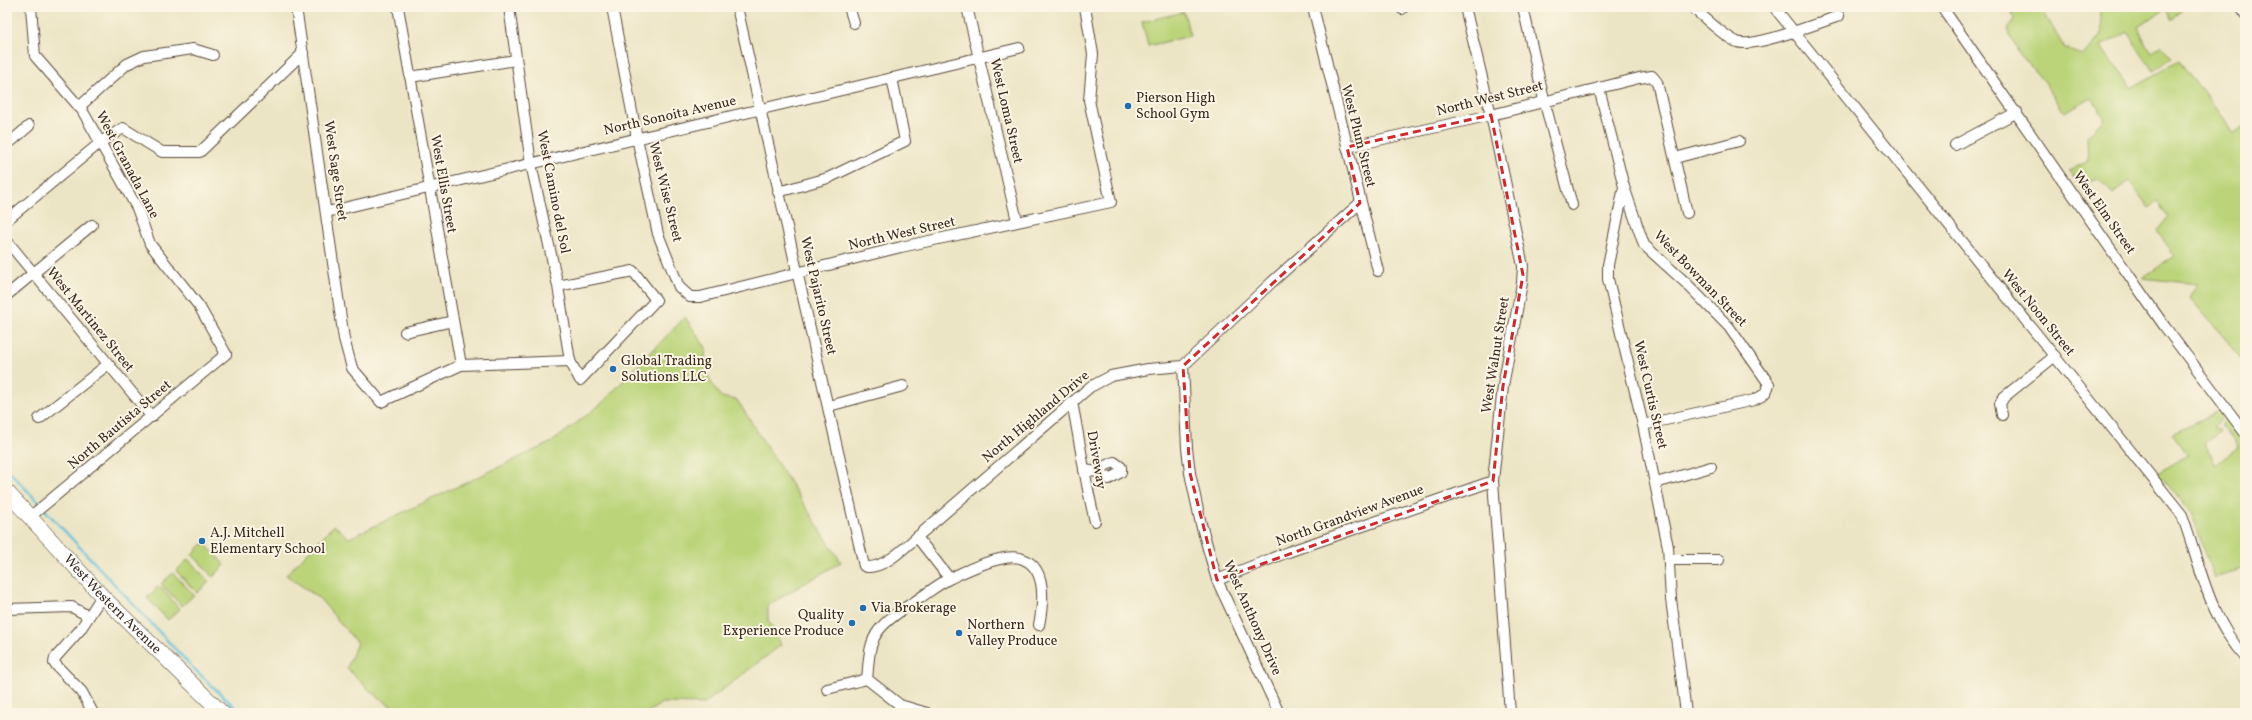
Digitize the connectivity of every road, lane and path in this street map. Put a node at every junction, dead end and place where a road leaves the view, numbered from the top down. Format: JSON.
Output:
{"nodes":[{"id":1,"x":31,"y":7,"type":"edge"},
{"id":2,"x":296,"y":7,"type":"edge"},
{"id":3,"x":398,"y":7,"type":"edge"},
{"id":4,"x":509,"y":7,"type":"edge"},
{"id":5,"x":612,"y":7,"type":"edge"},
{"id":6,"x":737,"y":7,"type":"edge"},
{"id":7,"x":849,"y":7,"type":"edge"},
{"id":8,"x":967,"y":7,"type":"edge"},
{"id":9,"x":1085,"y":7,"type":"edge"},
{"id":10,"x":1313,"y":7,"type":"edge"},
{"id":11,"x":1465,"y":7,"type":"edge"},
{"id":12,"x":1523,"y":7,"type":"edge"},
{"id":13,"x":1774,"y":7,"type":"edge"},
{"id":14,"x":1942,"y":7,"type":"edge"},
{"id":15,"x":2241,"y":7,"type":"edge"},
{"id":16,"x":1695,"y":10,"type":"dead end"},
{"id":17,"x":2245,"y":14,"type":"edge"},
{"id":18,"x":1839,"y":16,"type":"dead end"},
{"id":19,"x":854,"y":23,"type":"dead end"},
{"id":20,"x":1794,"y":32,"type":"junction"},
{"id":21,"x":1019,"y":48,"type":"dead end"},
{"id":22,"x":303,"y":53,"type":"junction"},
{"id":23,"x":213,"y":55,"type":"dead end"},
{"id":24,"x":979,"y":58,"type":"junction"},
{"id":25,"x":516,"y":60,"type":"junction"},
{"id":26,"x":410,"y":77,"type":"junction"},
{"id":27,"x":892,"y":78,"type":"junction"},
{"id":28,"x":1599,"y":88,"type":"junction"},
{"id":29,"x":1544,"y":100,"type":"junction"},
{"id":30,"x":79,"y":107,"type":"junction"},
{"id":31,"x":760,"y":109,"type":"junction"},
{"id":32,"x":2017,"y":112,"type":"junction"},
{"id":33,"x":1491,"y":115,"type":"junction"},
{"id":34,"x":29,"y":126,"type":"dead end"},
{"id":35,"x":637,"y":138,"type":"junction"},
{"id":36,"x":1739,"y":141,"type":"dead end"},
{"id":37,"x":101,"y":142,"type":"junction"},
{"id":38,"x":7,"y":145,"type":"edge"},
{"id":39,"x":1955,"y":145,"type":"dead end"},
{"id":40,"x":1347,"y":147,"type":"junction"},
{"id":41,"x":1675,"y":158,"type":"junction"},
{"id":42,"x":531,"y":164,"type":"junction"},
{"id":43,"x":1624,"y":187,"type":"junction"},
{"id":44,"x":429,"y":188,"type":"junction"},
{"id":45,"x":778,"y":192,"type":"junction"},
{"id":46,"x":1360,"y":203,"type":"junction"},
{"id":47,"x":1572,"y":205,"type":"dead end"},
{"id":48,"x":327,"y":212,"type":"junction"},
{"id":49,"x":1687,"y":213,"type":"dead end"},
{"id":50,"x":7,"y":220,"type":"edge"},
{"id":51,"x":1017,"y":221,"type":"junction"},
{"id":52,"x":92,"y":225,"type":"dead end"},
{"id":53,"x":7,"y":240,"type":"edge"},
{"id":54,"x":1378,"y":271,"type":"dead end"},
{"id":55,"x":34,"y":273,"type":"junction"},
{"id":56,"x":799,"y":274,"type":"junction"},
{"id":57,"x":558,"y":286,"type":"junction"},
{"id":58,"x":7,"y":295,"type":"edge"},
{"id":59,"x":700,"y":297,"type":"joint"},
{"id":60,"x":453,"y":321,"type":"junction"},
{"id":61,"x":405,"y":332,"type":"dead end"},
{"id":62,"x":226,"y":354,"type":"joint"},
{"id":63,"x":2055,"y":356,"type":"junction"},
{"id":64,"x":570,"y":361,"type":"junction"},
{"id":65,"x":107,"y":365,"type":"junction"},
{"id":66,"x":461,"y":365,"type":"junction"},
{"id":67,"x":1183,"y":366,"type":"junction"},
{"id":68,"x":903,"y":386,"type":"dead end"},
{"id":69,"x":1072,"y":402,"type":"junction"},
{"id":70,"x":829,"y":406,"type":"junction"},
{"id":71,"x":2002,"y":416,"type":"dead end"},
{"id":72,"x":152,"y":417,"type":"junction"},
{"id":73,"x":39,"y":419,"type":"dead end"},
{"id":74,"x":1643,"y":425,"type":"junction"},
{"id":75,"x":2245,"y":433,"type":"edge"},
{"id":76,"x":1710,"y":467,"type":"dead end"},
{"id":77,"x":1084,"y":470,"type":"junction"},
{"id":78,"x":1098,"y":472,"type":"dead end"},
{"id":79,"x":1493,"y":481,"type":"junction"},
{"id":80,"x":1656,"y":483,"type":"junction"},
{"id":81,"x":7,"y":492,"type":"edge"},
{"id":82,"x":31,"y":516,"type":"junction"},
{"id":83,"x":1095,"y":521,"type":"dead end"},
{"id":84,"x":917,"y":537,"type":"junction"},
{"id":85,"x":888,"y":560,"type":"joint"},
{"id":86,"x":1669,"y":560,"type":"junction"},
{"id":87,"x":1719,"y":560,"type":"dead end"},
{"id":88,"x":949,"y":578,"type":"junction"},
{"id":89,"x":1217,"y":580,"type":"junction"},
{"id":90,"x":102,"y":596,"type":"junction"},
{"id":91,"x":7,"y":609,"type":"edge"},
{"id":92,"x":88,"y":616,"type":"junction"},
{"id":93,"x":1039,"y":625,"type":"dead end"},
{"id":94,"x":2245,"y":657,"type":"edge"},
{"id":95,"x":867,"y":679,"type":"junction"},
{"id":96,"x":826,"y":689,"type":"dead end"},
{"id":97,"x":93,"y":713,"type":"edge"},
{"id":98,"x":222,"y":713,"type":"edge"},
{"id":99,"x":927,"y":713,"type":"edge"},
{"id":100,"x":1279,"y":713,"type":"edge"},
{"id":101,"x":1510,"y":713,"type":"edge"},
{"id":102,"x":1686,"y":713,"type":"edge"}],
"edges":[{"from":1,"to":30,"type":"street","name":"West Granada Lane"},
{"from":2,"to":22,"type":"street","name":"West Sage Street"},
{"from":3,"to":26,"type":"street","name":"West Ellis Street"},
{"from":4,"to":25,"type":"street","name":"West Camino del Sol"},
{"from":5,"to":35,"type":"street","name":"West Wise Street"},
{"from":6,"to":31,"type":"street","name":"West Pajarito Street"},
{"from":7,"to":19,"type":"street"},
{"from":8,"to":24,"type":"street","name":"West Loma Street"},
{"from":9,"to":51,"type":"street","name":"North West Street"},
{"from":10,"to":40,"type":"street","name":"West Plum Street"},
{"from":11,"to":33,"type":"street","name":"West Walnut Street"},
{"from":12,"to":29,"type":"street"},
{"from":13,"to":20,"type":"street","name":"West Noon Street"},
{"from":14,"to":32,"type":"street","name":"West Elm Street"},
{"from":15,"to":17,"type":"street"},
{"from":16,"to":20,"type":"street"},
{"from":18,"to":20,"type":"street"},
{"from":20,"to":63,"type":"street","name":"West Noon Street"},
{"from":21,"to":24,"type":"street","name":"North Sonoita Avenue"},
{"from":22,"to":37,"type":"street"},
{"from":22,"to":48,"type":"street","name":"West Sage Street"},
{"from":23,"to":30,"type":"street"},
{"from":24,"to":27,"type":"street","name":"North Sonoita Avenue"},
{"from":24,"to":51,"type":"street","name":"West Loma Street"},
{"from":25,"to":26,"type":"street"},
{"from":25,"to":42,"type":"street","name":"West Camino del Sol"},
{"from":26,"to":44,"type":"street","name":"West Ellis Street"},
{"from":27,"to":31,"type":"street","name":"North Sonoita Avenue"},
{"from":27,"to":45,"type":"street"},
{"from":28,"to":29,"type":"street","name":"North West Street"},
{"from":28,"to":41,"type":"street","name":"North West Street"},
{"from":28,"to":43,"type":"street","name":"West Curtis Street"},
{"from":29,"to":33,"type":"street","name":"North West Street"},
{"from":29,"to":47,"type":"street"},
{"from":30,"to":37,"type":"street","name":"West Granada Lane"},
{"from":31,"to":35,"type":"street","name":"North Sonoita Avenue"},
{"from":31,"to":45,"type":"street","name":"West Pajarito Street"},
{"from":32,"to":39,"type":"street"},
{"from":32,"to":75,"type":"street","name":"West Elm Street"},
{"from":33,"to":40,"type":"street","name":"North West Street"},
{"from":33,"to":79,"type":"street","name":"West Walnut Street"},
{"from":34,"to":38,"type":"street"},
{"from":35,"to":42,"type":"street","name":"North Sonoita Avenue"},
{"from":35,"to":59,"type":"street","name":"West Wise Street"},
{"from":36,"to":41,"type":"street"},
{"from":37,"to":50,"type":"street"},
{"from":37,"to":62,"type":"street","name":"West Granada Lane"},
{"from":40,"to":46,"type":"street","name":"West Plum Street"},
{"from":41,"to":49,"type":"street"},
{"from":42,"to":44,"type":"street","name":"North Sonoita Avenue"},
{"from":42,"to":57,"type":"street","name":"West Camino del Sol"},
{"from":43,"to":74,"type":"street","name":"West Curtis Street"},
{"from":43,"to":74,"type":"street","name":"West Bowman Street"},
{"from":44,"to":48,"type":"street","name":"North Sonoita Avenue"},
{"from":44,"to":60,"type":"street","name":"West Ellis Street"},
{"from":45,"to":56,"type":"street","name":"West Pajarito Street"},
{"from":46,"to":54,"type":"street","name":"West Plum Street"},
{"from":46,"to":67,"type":"street"},
{"from":48,"to":66,"type":"street","name":"West Sage Street"},
{"from":51,"to":56,"type":"street","name":"North West Street"},
{"from":52,"to":55,"type":"street"},
{"from":53,"to":55,"type":"street","name":"West Martinez Street"},
{"from":55,"to":58,"type":"street"},
{"from":55,"to":65,"type":"street","name":"West Martinez Street"},
{"from":56,"to":59,"type":"street","name":"North West Street"},
{"from":56,"to":70,"type":"street","name":"West Pajarito Street"},
{"from":57,"to":64,"type":"street","name":"West Camino del Sol"},
{"from":57,"to":64,"type":"street","name":"West Camino del Sol"},
{"from":60,"to":61,"type":"street"},
{"from":60,"to":66,"type":"street","name":"West Ellis Street"},
{"from":62,"to":72,"type":"street","name":"North Bautista Street"},
{"from":63,"to":71,"type":"street"},
{"from":63,"to":94,"type":"street","name":"West Noon Street"},
{"from":64,"to":66,"type":"street"},
{"from":65,"to":72,"type":"street","name":"West Martinez Street"},
{"from":65,"to":73,"type":"street"},
{"from":67,"to":69,"type":"street","name":"North Highland Drive"},
{"from":67,"to":89,"type":"street","name":"West Anthony Drive"},
{"from":68,"to":70,"type":"street"},
{"from":69,"to":77,"type":"street","name":"Driveway"},
{"from":69,"to":84,"type":"street","name":"North Highland Drive"},
{"from":70,"to":85,"type":"street","name":"West Pajarito Street"},
{"from":72,"to":82,"type":"street","name":"North Bautista Street"},
{"from":74,"to":80,"type":"street","name":"West Curtis Street"},
{"from":76,"to":80,"type":"street"},
{"from":77,"to":78,"type":"street"},
{"from":77,"to":83,"type":"street","name":"Driveway"},
{"from":79,"to":89,"type":"street","name":"North Grandview Avenue"},
{"from":79,"to":101,"type":"street","name":"West Walnut Street"},
{"from":80,"to":86,"type":"street","name":"West Curtis Street"},
{"from":81,"to":82,"type":"street","name":"West Western Avenue"},
{"from":82,"to":90,"type":"street","name":"West Western Avenue"},
{"from":84,"to":85,"type":"street","name":"North Highland Drive"},
{"from":84,"to":88,"type":"street"},
{"from":86,"to":87,"type":"street"},
{"from":86,"to":102,"type":"street","name":"West Curtis Street"},
{"from":88,"to":93,"type":"street"},
{"from":88,"to":95,"type":"street"},
{"from":89,"to":100,"type":"street","name":"West Anthony Drive"},
{"from":90,"to":92,"type":"street"},
{"from":90,"to":98,"type":"street","name":"West Western Avenue"},
{"from":91,"to":92,"type":"street"},
{"from":92,"to":97,"type":"street"},
{"from":95,"to":96,"type":"street"},
{"from":95,"to":99,"type":"street"}]}
